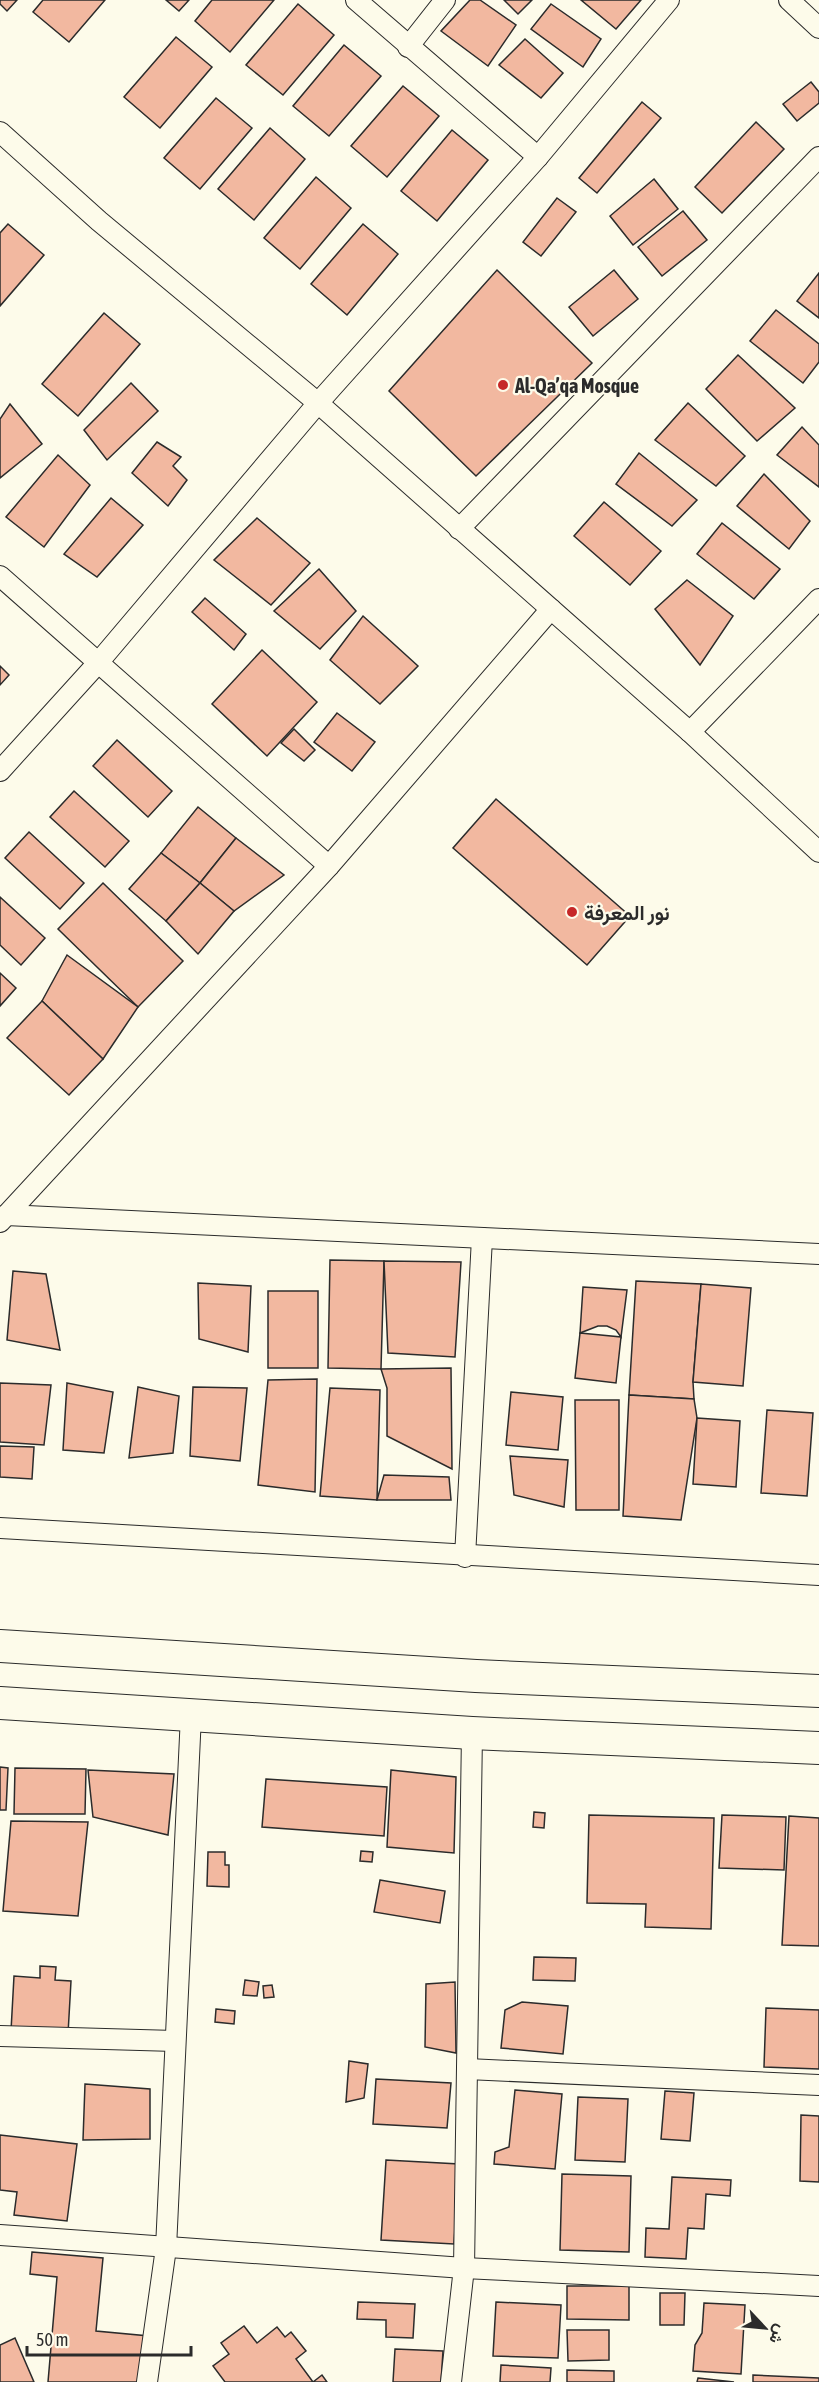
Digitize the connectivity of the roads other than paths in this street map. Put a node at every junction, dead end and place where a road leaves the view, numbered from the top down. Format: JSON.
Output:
{"nodes":[{"id":1,"x":356,"y":0,"type":"edge"},
{"id":2,"x":445,"y":0,"type":"edge"},
{"id":3,"x":669,"y":0,"type":"edge"},
{"id":4,"x":789,"y":0,"type":"edge"},
{"id":5,"x":819,"y":28,"type":"edge"},
{"id":6,"x":408,"y":47,"type":"junction"},
{"id":7,"x":0,"y":132,"type":"edge"},
{"id":8,"x":538,"y":157,"type":"junction"},
{"id":9,"x":819,"y":157,"type":"edge"},
{"id":10,"x":318,"y":403,"type":"junction"},
{"id":11,"x":459,"y":529,"type":"junction"},
{"id":12,"x":0,"y":576,"type":"edge"},
{"id":13,"x":819,"y":599,"type":"edge"},
{"id":14,"x":551,"y":609,"type":"junction"},
{"id":15,"x":97,"y":664,"type":"junction"},
{"id":16,"x":690,"y":732,"type":"junction"},
{"id":17,"x":0,"y":771,"type":"edge"},
{"id":18,"x":819,"y":852,"type":"edge"},
{"id":19,"x":329,"y":866,"type":"junction"},
{"id":20,"x":3,"y":1218,"type":"edge"},
{"id":21,"x":482,"y":1238,"type":"junction"},
{"id":22,"x":819,"y":1254,"type":"edge"},
{"id":23,"x":0,"y":1528,"type":"edge"},
{"id":24,"x":465,"y":1557,"type":"junction"},
{"id":25,"x":819,"y":1575,"type":"edge"},
{"id":26,"x":0,"y":1646,"type":"edge"},
{"id":27,"x":819,"y":1691,"type":"edge"},
{"id":28,"x":0,"y":1703,"type":"edge"},
{"id":29,"x":191,"y":1715,"type":"junction"},
{"id":30,"x":472,"y":1733,"type":"junction"},
{"id":31,"x":819,"y":1748,"type":"edge"},
{"id":32,"x":0,"y":2036,"type":"edge"},
{"id":33,"x":175,"y":2041,"type":"junction"},
{"id":34,"x":467,"y":2068,"type":"junction"},
{"id":35,"x":819,"y":2085,"type":"edge"},
{"id":36,"x":0,"y":2235,"type":"edge"},
{"id":37,"x":166,"y":2248,"type":"junction"},
{"id":38,"x":464,"y":2268,"type":"junction"},
{"id":39,"x":819,"y":2286,"type":"edge"},
{"id":40,"x":147,"y":2382,"type":"edge"},
{"id":41,"x":451,"y":2382,"type":"edge"}],
"edges":[{"from":1,"to":6,"type":"street"},
{"from":2,"to":6,"type":"street"},
{"from":3,"to":8,"type":"street"},
{"from":4,"to":5,"type":"street"},
{"from":6,"to":8,"type":"street"},
{"from":7,"to":10,"type":"street"},
{"from":8,"to":10,"type":"street"},
{"from":9,"to":11,"type":"street"},
{"from":10,"to":11,"type":"street"},
{"from":10,"to":15,"type":"street"},
{"from":11,"to":14,"type":"street"},
{"from":12,"to":15,"type":"street"},
{"from":13,"to":16,"type":"street"},
{"from":14,"to":16,"type":"street"},
{"from":14,"to":19,"type":"street"},
{"from":15,"to":17,"type":"street"},
{"from":15,"to":19,"type":"street"},
{"from":16,"to":18,"type":"street"},
{"from":19,"to":20,"type":"street"},
{"from":20,"to":21,"type":"street"},
{"from":21,"to":22,"type":"street"},
{"from":21,"to":24,"type":"street"},
{"from":23,"to":24,"type":"street"},
{"from":24,"to":25,"type":"street"},
{"from":26,"to":27,"type":"main road"},
{"from":28,"to":29,"type":"main road"},
{"from":29,"to":30,"type":"main road"},
{"from":29,"to":33,"type":"street"},
{"from":30,"to":31,"type":"main road"},
{"from":30,"to":34,"type":"street"},
{"from":32,"to":33,"type":"street"},
{"from":33,"to":37,"type":"street"},
{"from":34,"to":35,"type":"street"},
{"from":34,"to":38,"type":"street"},
{"from":36,"to":37,"type":"street"},
{"from":37,"to":38,"type":"street"},
{"from":37,"to":40,"type":"street"},
{"from":38,"to":39,"type":"street"},
{"from":38,"to":41,"type":"street"}]}
